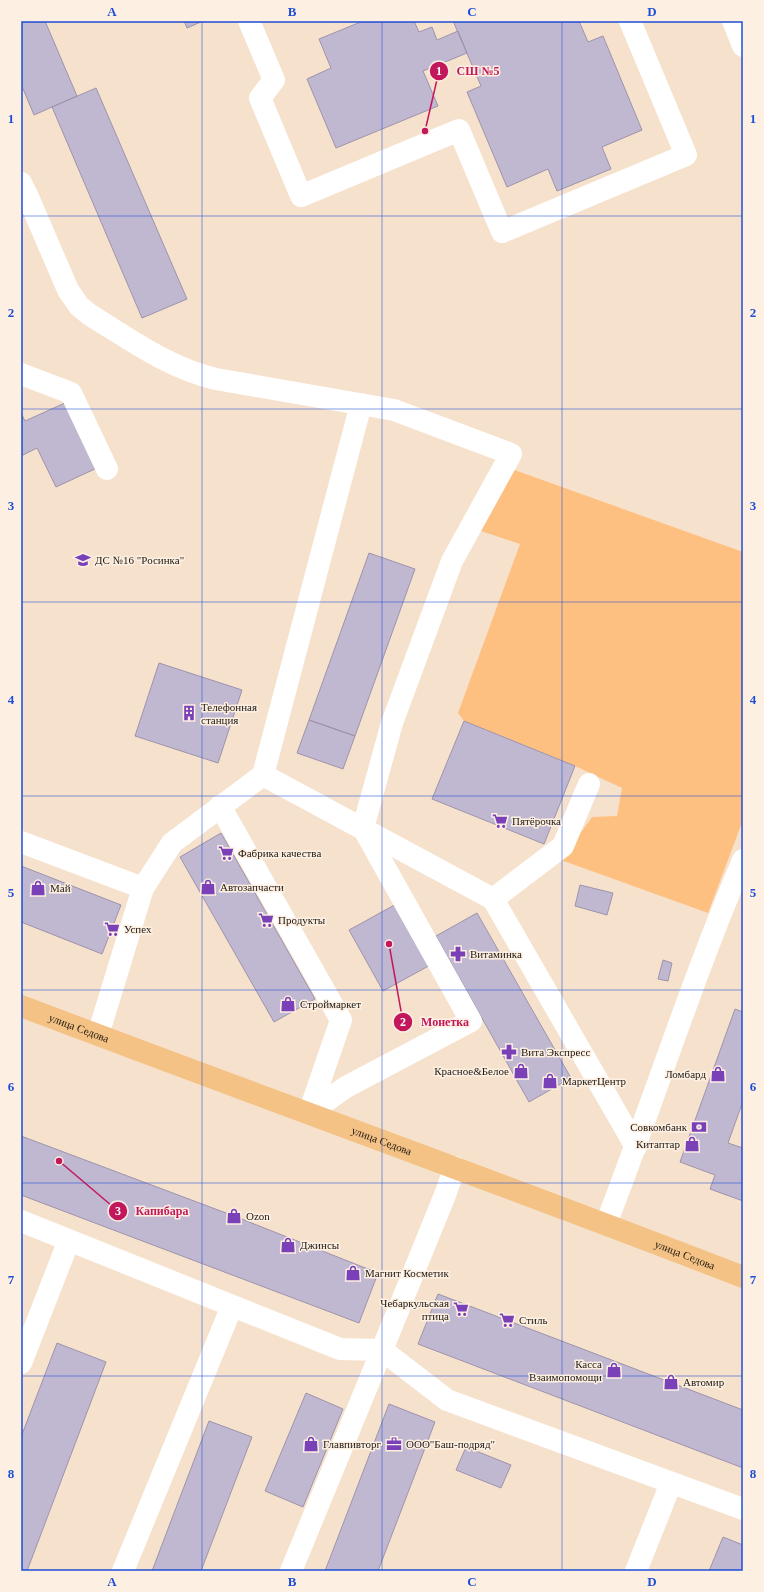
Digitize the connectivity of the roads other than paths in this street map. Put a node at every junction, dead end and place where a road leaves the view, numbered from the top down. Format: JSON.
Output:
{"nodes":[{"id":1,"x":249,"y":21,"type":"edge"},
{"id":2,"x":630,"y":21,"type":"edge"},
{"id":3,"x":733,"y":21,"type":"edge"},
{"id":4,"x":743,"y":46,"type":"edge"},
{"id":5,"x":21,"y":183,"type":"edge"},
{"id":6,"x":21,"y":374,"type":"edge"},
{"id":7,"x":361,"y":404,"type":"junction"},
{"id":8,"x":107,"y":470,"type":"dead end"},
{"id":9,"x":263,"y":775,"type":"junction"},
{"id":10,"x":589,"y":784,"type":"dead end"},
{"id":11,"x":220,"y":806,"type":"junction"},
{"id":12,"x":363,"y":828,"type":"junction"},
{"id":13,"x":21,"y":842,"type":"edge"},
{"id":14,"x":743,"y":860,"type":"edge"},
{"id":15,"x":143,"y":888,"type":"junction"},
{"id":16,"x":493,"y":899,"type":"junction"},
{"id":17,"x":21,"y":1006,"type":"edge"},
{"id":18,"x":98,"y":1035,"type":"junction"},
{"id":19,"x":309,"y":1113,"type":"junction"},
{"id":20,"x":636,"y":1147,"type":"junction"},
{"id":21,"x":455,"y":1167,"type":"junction"},
{"id":22,"x":21,"y":1221,"type":"edge"},
{"id":23,"x":606,"y":1224,"type":"junction"},
{"id":24,"x":69,"y":1240,"type":"junction"},
{"id":25,"x":743,"y":1277,"type":"edge"},
{"id":26,"x":232,"y":1306,"type":"junction"},
{"id":27,"x":382,"y":1350,"type":"junction"},
{"id":28,"x":21,"y":1363,"type":"edge"},
{"id":29,"x":671,"y":1483,"type":"junction"},
{"id":30,"x":743,"y":1509,"type":"edge"},
{"id":31,"x":123,"y":1571,"type":"edge"},
{"id":32,"x":291,"y":1571,"type":"edge"},
{"id":33,"x":636,"y":1571,"type":"edge"}],
"edges":[{"from":1,"to":2,"type":"lane"},
{"from":3,"to":4,"type":"lane"},
{"from":5,"to":7,"type":"lane"},
{"from":6,"to":8,"type":"lane"},
{"from":7,"to":9,"type":"lane"},
{"from":7,"to":12,"type":"lane"},
{"from":9,"to":11,"type":"lane"},
{"from":9,"to":12,"type":"lane"},
{"from":10,"to":16,"type":"lane"},
{"from":11,"to":15,"type":"lane"},
{"from":11,"to":19,"type":"lane"},
{"from":12,"to":16,"type":"lane"},
{"from":12,"to":19,"type":"lane"},
{"from":13,"to":15,"type":"lane"},
{"from":14,"to":20,"type":"lane"},
{"from":15,"to":18,"type":"lane"},
{"from":16,"to":20,"type":"lane"},
{"from":17,"to":18,"type":"main road","name":"улица Седова"},
{"from":18,"to":19,"type":"main road","name":"улица Седова"},
{"from":19,"to":21,"type":"main road","name":"улица Седова"},
{"from":20,"to":23,"type":"lane"},
{"from":21,"to":23,"type":"main road","name":"улица Седова"},
{"from":21,"to":27,"type":"lane"},
{"from":22,"to":24,"type":"lane"},
{"from":23,"to":25,"type":"main road","name":"улица Седова"},
{"from":24,"to":26,"type":"lane"},
{"from":24,"to":28,"type":"lane"},
{"from":26,"to":27,"type":"lane"},
{"from":26,"to":31,"type":"lane"},
{"from":27,"to":29,"type":"lane"},
{"from":27,"to":32,"type":"lane"},
{"from":29,"to":30,"type":"lane"},
{"from":29,"to":33,"type":"lane"}]}
